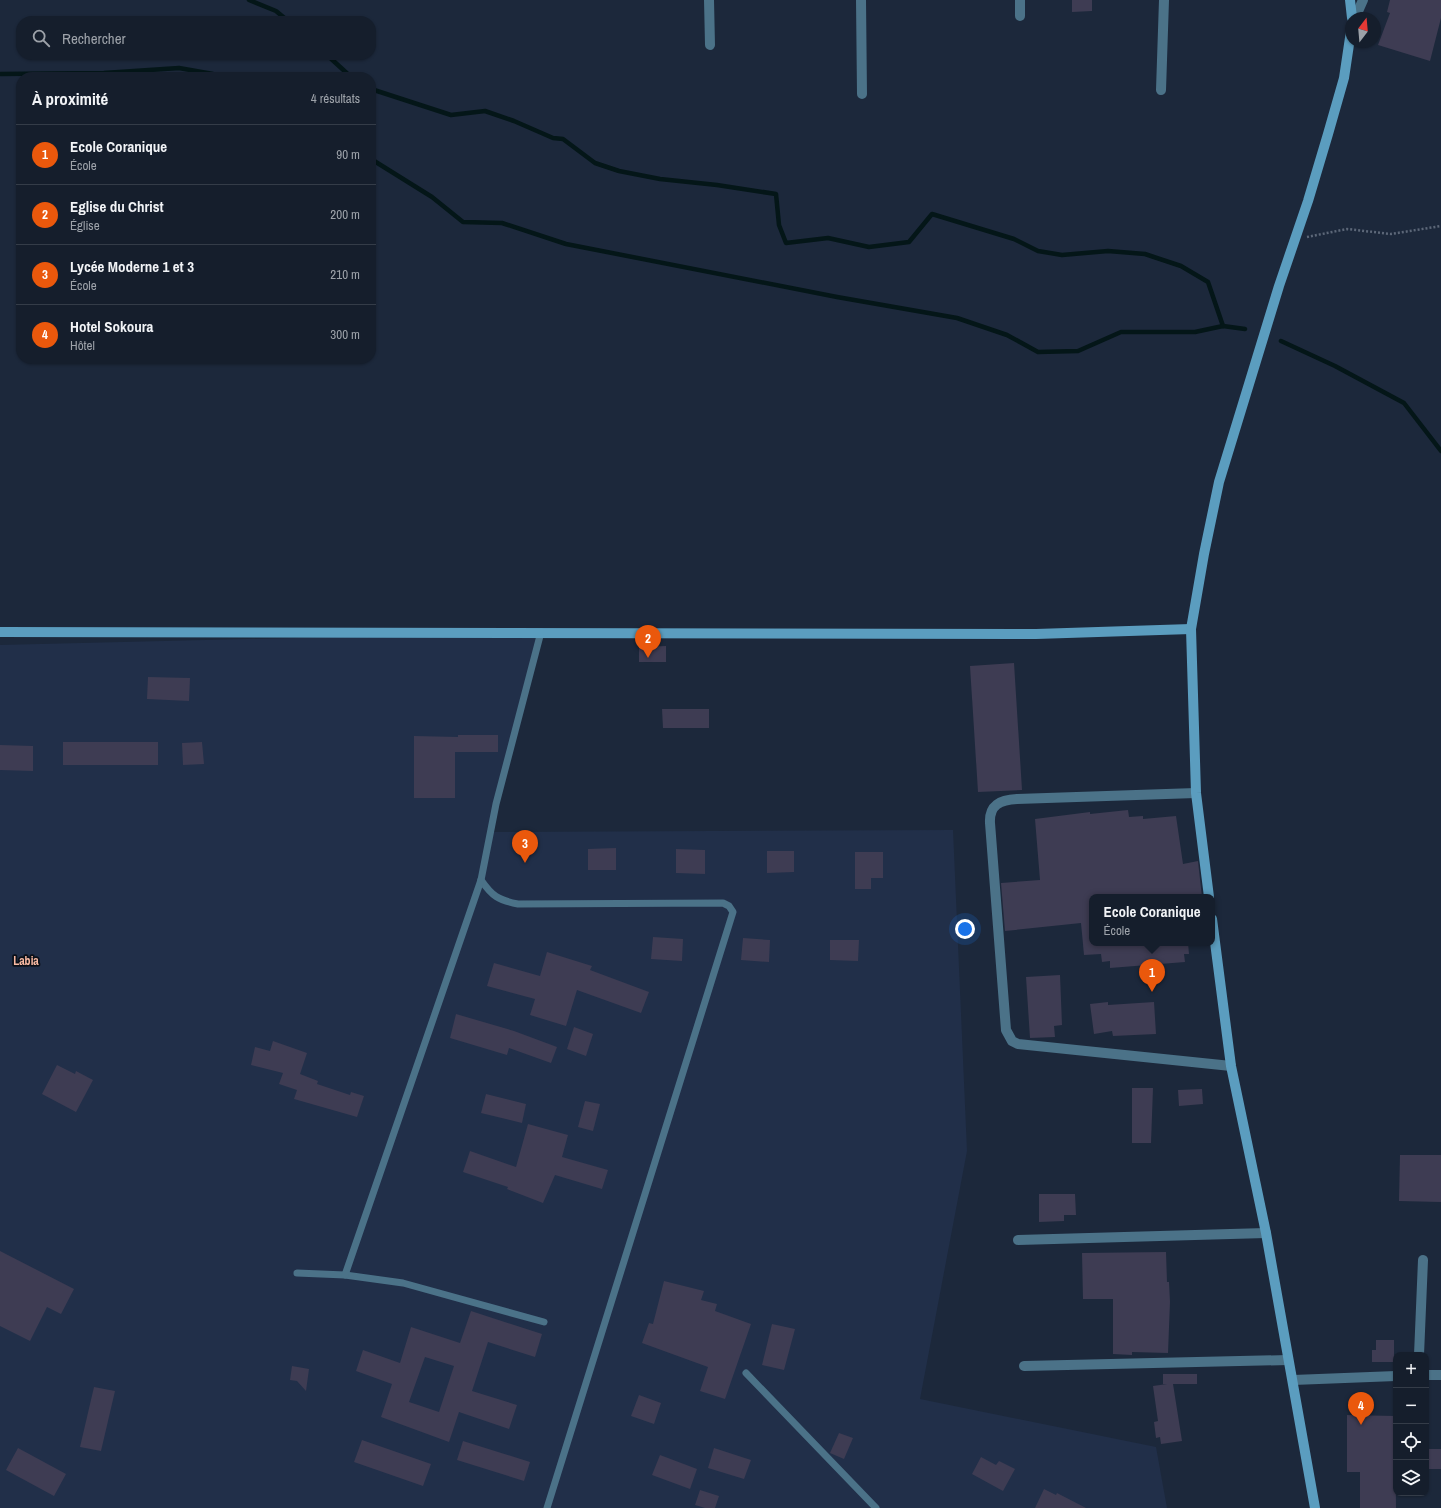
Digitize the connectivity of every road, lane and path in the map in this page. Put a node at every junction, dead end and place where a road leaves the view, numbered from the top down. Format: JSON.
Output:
{"nodes":[{"id":1,"x":709,"y":0,"type":"edge"},
{"id":2,"x":861,"y":0,"type":"edge"},
{"id":3,"x":1020,"y":0,"type":"edge"},
{"id":4,"x":1164,"y":0,"type":"edge"},
{"id":5,"x":1350,"y":0,"type":"edge"},
{"id":6,"x":1363,"y":0,"type":"edge"},
{"id":7,"x":1351,"y":12,"type":"edge"},
{"id":8,"x":1358,"y":12,"type":"edge"},
{"id":9,"x":1020,"y":16,"type":"dead end"},
{"id":10,"x":710,"y":45,"type":"dead end"},
{"id":11,"x":1348,"y":48,"type":"edge"},
{"id":12,"x":1161,"y":90,"type":"dead end"},
{"id":13,"x":862,"y":94,"type":"dead end"},
{"id":14,"x":1441,"y":226,"type":"edge"},
{"id":15,"x":1295,"y":239,"type":"junction"},
{"id":16,"x":1192,"y":628,"type":"junction"},
{"id":17,"x":0,"y":632,"type":"edge"},
{"id":18,"x":541,"y":632,"type":"junction"},
{"id":19,"x":1196,"y":793,"type":"junction"},
{"id":20,"x":481,"y":880,"type":"junction"},
{"id":21,"x":1209,"y":894,"type":"edge"},
{"id":22,"x":1215,"y":941,"type":"edge"},
{"id":23,"x":1231,"y":1066,"type":"junction"},
{"id":24,"x":1266,"y":1233,"type":"junction"},
{"id":25,"x":1018,"y":1240,"type":"dead end"},
{"id":26,"x":1423,"y":1260,"type":"dead end"},
{"id":27,"x":297,"y":1273,"type":"dead end"},
{"id":28,"x":345,"y":1275,"type":"junction"},
{"id":29,"x":544,"y":1322,"type":"dead end"},
{"id":30,"x":1419,"y":1352,"type":"edge"},
{"id":31,"x":1288,"y":1360,"type":"junction"},
{"id":32,"x":1024,"y":1366,"type":"dead end"},
{"id":33,"x":746,"y":1373,"type":"dead end"},
{"id":34,"x":1429,"y":1375,"type":"edge"},
{"id":35,"x":1441,"y":1375,"type":"edge"},
{"id":36,"x":1393,"y":1376,"type":"edge"},
{"id":37,"x":1293,"y":1380,"type":"junction"},
{"id":38,"x":868,"y":1505,"type":"edge"},
{"id":39,"x":547,"y":1508,"type":"edge"},
{"id":40,"x":876,"y":1508,"type":"edge"},
{"id":41,"x":1315,"y":1508,"type":"edge"}],
"edges":[{"from":1,"to":10,"type":"street"},
{"from":2,"to":13,"type":"street"},
{"from":3,"to":9,"type":"street"},
{"from":4,"to":12,"type":"street"},
{"from":5,"to":7,"type":"street"},
{"from":6,"to":8,"type":"street"},
{"from":11,"to":15,"type":"street"},
{"from":14,"to":15,"type":"path"},
{"from":15,"to":16,"type":"street"},
{"from":16,"to":18,"type":"street"},
{"from":16,"to":19,"type":"street"},
{"from":17,"to":18,"type":"street"},
{"from":18,"to":20,"type":"lane"},
{"from":19,"to":21,"type":"street"},
{"from":19,"to":23,"type":"street"},
{"from":20,"to":28,"type":"lane"},
{"from":20,"to":39,"type":"lane"},
{"from":22,"to":23,"type":"street"},
{"from":23,"to":24,"type":"street"},
{"from":24,"to":25,"type":"street"},
{"from":24,"to":31,"type":"street"},
{"from":26,"to":30,"type":"street"},
{"from":27,"to":28,"type":"lane"},
{"from":28,"to":29,"type":"lane"},
{"from":31,"to":32,"type":"street"},
{"from":31,"to":37,"type":"street"},
{"from":33,"to":38,"type":"lane"},
{"from":34,"to":35,"type":"street"},
{"from":36,"to":37,"type":"street"},
{"from":37,"to":41,"type":"street"},
{"from":38,"to":40,"type":"lane"}]}
